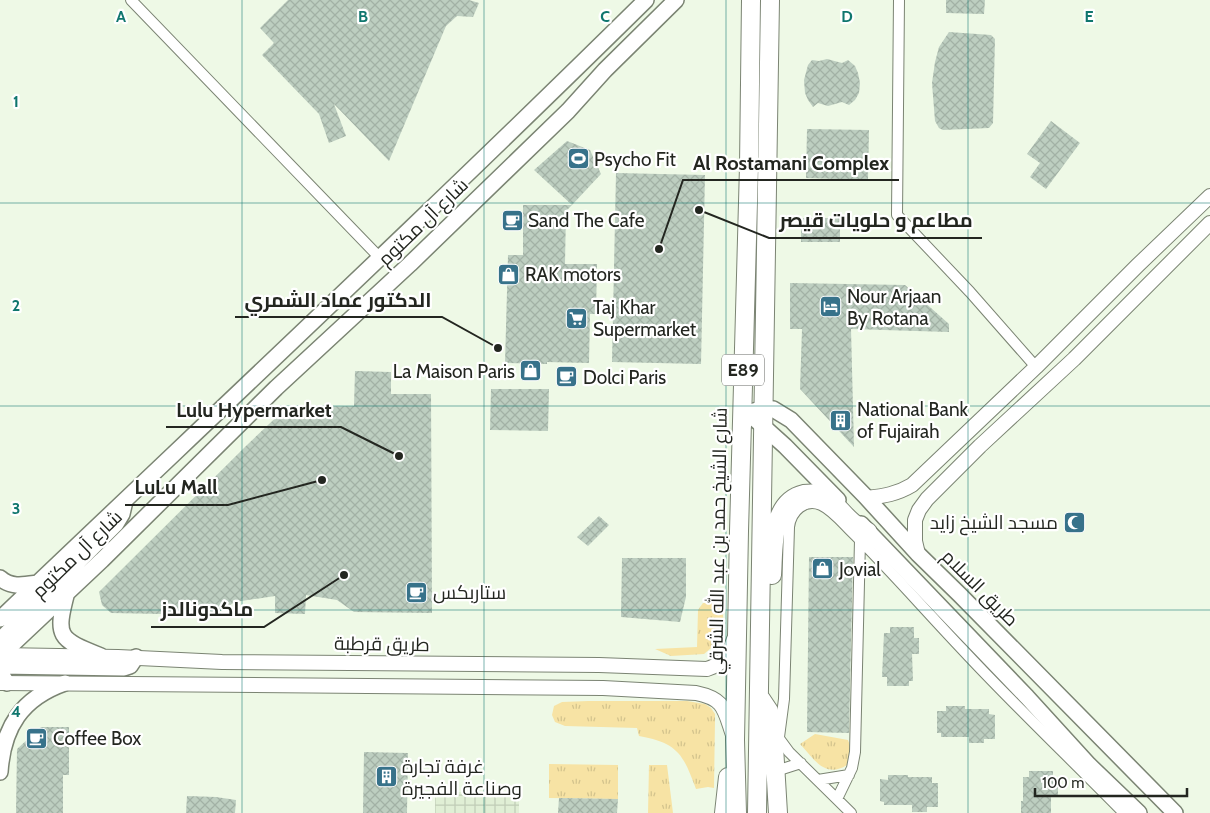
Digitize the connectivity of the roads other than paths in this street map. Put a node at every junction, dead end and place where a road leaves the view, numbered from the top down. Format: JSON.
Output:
{"nodes":[{"id":1,"x":130,"y":0,"type":"edge"},
{"id":2,"x":646,"y":0,"type":"edge"},
{"id":3,"x":741,"y":0,"type":"edge"},
{"id":4,"x":751,"y":0,"type":"edge"},
{"id":5,"x":770,"y":0,"type":"edge"},
{"id":6,"x":899,"y":0,"type":"edge"},
{"id":7,"x":672,"y":3,"type":"edge"},
{"id":8,"x":751,"y":20,"type":"junction"},
{"id":9,"x":1210,"y":196,"type":"edge"},
{"id":10,"x":1210,"y":222,"type":"edge"},
{"id":11,"x":747,"y":226,"type":"junction"},
{"id":12,"x":1158,"y":246,"type":"junction"},
{"id":13,"x":380,"y":258,"type":"junction"},
{"id":14,"x":1165,"y":267,"type":"junction"},
{"id":15,"x":345,"y":292,"type":"junction"},
{"id":16,"x":1036,"y":367,"type":"junction"},
{"id":17,"x":765,"y":384,"type":"junction"},
{"id":18,"x":276,"y":388,"type":"junction"},
{"id":19,"x":752,"y":416,"type":"junction"},
{"id":20,"x":977,"y":424,"type":"junction"},
{"id":21,"x":764,"y":427,"type":"junction"},
{"id":22,"x":985,"y":441,"type":"junction"},
{"id":23,"x":741,"y":449,"type":"junction"},
{"id":24,"x":867,"y":498,"type":"junction"},
{"id":25,"x":125,"y":499,"type":"junction"},
{"id":26,"x":864,"y":536,"type":"junction"},
{"id":27,"x":918,"y":554,"type":"junction"},
{"id":28,"x":0,"y":578,"type":"edge"},
{"id":29,"x":38,"y":583,"type":"junction"},
{"id":30,"x":67,"y":592,"type":"junction"},
{"id":31,"x":0,"y":619,"type":"edge"},
{"id":32,"x":738,"y":626,"type":"junction"},
{"id":33,"x":760,"y":630,"type":"junction"},
{"id":34,"x":0,"y":640,"type":"edge"},
{"id":35,"x":0,"y":655,"type":"edge"},
{"id":36,"x":101,"y":656,"type":"junction"},
{"id":37,"x":136,"y":657,"type":"junction"},
{"id":38,"x":603,"y":665,"type":"junction"},
{"id":39,"x":759,"y":665,"type":"junction"},
{"id":40,"x":0,"y":666,"type":"edge"},
{"id":41,"x":2,"y":679,"type":"edge"},
{"id":42,"x":65,"y":683,"type":"junction"},
{"id":43,"x":603,"y":688,"type":"junction"},
{"id":44,"x":759,"y":696,"type":"junction"},
{"id":45,"x":1027,"y":697,"type":"junction"},
{"id":46,"x":1012,"y":700,"type":"junction"},
{"id":47,"x":776,"y":734,"type":"junction"},
{"id":48,"x":735,"y":740,"type":"junction"},
{"id":49,"x":801,"y":763,"type":"junction"},
{"id":50,"x":776,"y":771,"type":"junction"},
{"id":51,"x":0,"y":772,"type":"edge"},
{"id":52,"x":849,"y":775,"type":"junction"},
{"id":53,"x":818,"y":780,"type":"junction"},
{"id":54,"x":837,"y":799,"type":"junction"},
{"id":55,"x":724,"y":813,"type":"edge"},
{"id":56,"x":737,"y":813,"type":"edge"},
{"id":57,"x":757,"y":813,"type":"edge"},
{"id":58,"x":778,"y":813,"type":"edge"},
{"id":59,"x":851,"y":813,"type":"edge"},
{"id":60,"x":1124,"y":813,"type":"edge"},
{"id":61,"x":1139,"y":813,"type":"edge"},
{"id":62,"x":1175,"y":813,"type":"edge"}],
"edges":[{"from":1,"to":13,"type":"street"},
{"from":2,"to":13,"type":"main road","name":"شارع آل مكتوم"},
{"from":3,"to":8,"type":"main road"},
{"from":4,"to":8,"type":"highway","name":"شارع الشيخ حمد بن عبد الله الشرقي","number":"E89"},
{"from":5,"to":17,"type":"highway","name":"شارع الشيخ حمد بن عبد الله الشرقي","number":"E89"},
{"from":6,"to":16,"type":"street"},
{"from":7,"to":18,"type":"main road","name":"شارع آل مكتوم"},
{"from":8,"to":11,"type":"highway","name":"شارع الشيخ حمد بن عبد الله الشرقي","number":"E89"},
{"from":9,"to":12,"type":"street"},
{"from":10,"to":14,"type":"street"},
{"from":11,"to":17,"type":"highway"},
{"from":11,"to":19,"type":"highway","name":"شارع الشيخ حمد بن عبد الله الشرقي","number":"E89"},
{"from":12,"to":14,"type":"street"},
{"from":12,"to":16,"type":"street"},
{"from":13,"to":15,"type":"main road","name":"شارع آل مكتوم"},
{"from":14,"to":22,"type":"street"},
{"from":15,"to":18,"type":"main road"},
{"from":15,"to":25,"type":"main road","name":"شارع آل مكتوم"},
{"from":16,"to":20,"type":"street"},
{"from":17,"to":19,"type":"highway","name":"شارع الشيخ حمد بن عبد الله الشرقي","number":"E89"},
{"from":18,"to":30,"type":"main road","name":"شارع آل مكتوم"},
{"from":19,"to":21,"type":"highway","name":"شارع الشيخ حمد بن عبد الله الشرقي","number":"E89"},
{"from":19,"to":23,"type":"highway","name":"شارع الشيخ حمد بن عبد الله الشرقي","number":"E89"},
{"from":19,"to":24,"type":"main road","name":"طريق السلام"},
{"from":20,"to":22,"type":"street"},
{"from":20,"to":24,"type":"street"},
{"from":21,"to":26,"type":"main road"},
{"from":21,"to":33,"type":"highway","name":"شارع الشيخ حمد بن عبد الله الشرقي","number":"E89"},
{"from":22,"to":27,"type":"street"},
{"from":23,"to":32,"type":"highway","name":"شارع الشيخ حمد بن عبد الله الشرقي","number":"E89"},
{"from":23,"to":33,"type":"highway"},
{"from":24,"to":27,"type":"main road","name":"طريق السلام"},
{"from":25,"to":29,"type":"main road","name":"شارع آل مكتوم"},
{"from":25,"to":34,"type":"main road"},
{"from":26,"to":39,"type":"highway"},
{"from":26,"to":45,"type":"main road"},
{"from":26,"to":46,"type":"street"},
{"from":26,"to":47,"type":"street"},
{"from":26,"to":52,"type":"street"},
{"from":27,"to":62,"type":"main road","name":"طريق السلام"},
{"from":28,"to":29,"type":"main road"},
{"from":29,"to":31,"type":"main road","name":"شارع آل مكتوم"},
{"from":30,"to":35,"type":"main road","name":"شارع آل مكتوم"},
{"from":30,"to":36,"type":"main road"},
{"from":32,"to":38,"type":"street","name":"طريق قرطبة"},
{"from":32,"to":48,"type":"highway","name":"شارع الشيخ حمد بن عبد الله الشرقي","number":"E89"},
{"from":33,"to":39,"type":"highway","name":"شارع الشيخ حمد بن عبد الله الشرقي","number":"E89"},
{"from":35,"to":36,"type":"street","name":"طريق قرطبة"},
{"from":36,"to":37,"type":"street","name":"طريق قرطبة"},
{"from":37,"to":38,"type":"street","name":"طريق قرطبة"},
{"from":37,"to":40,"type":"main road"},
{"from":38,"to":43,"type":"street"},
{"from":39,"to":44,"type":"highway","name":"شارع الشيخ حمد بن عبد الله الشرقي","number":"E89"},
{"from":41,"to":42,"type":"street"},
{"from":42,"to":43,"type":"street"},
{"from":42,"to":51,"type":"main road"},
{"from":43,"to":48,"type":"street"},
{"from":44,"to":47,"type":"highway"},
{"from":44,"to":57,"type":"highway","name":"شارع الشيخ حمد بن عبد الله الشرقي","number":"E89"},
{"from":45,"to":46,"type":"street"},
{"from":45,"to":61,"type":"main road"},
{"from":46,"to":60,"type":"street"},
{"from":47,"to":49,"type":"street"},
{"from":47,"to":50,"type":"highway"},
{"from":48,"to":55,"type":"highway"},
{"from":48,"to":56,"type":"highway","name":"شارع الشيخ حمد بن عبد الله الشرقي","number":"E89"},
{"from":49,"to":50,"type":"street"},
{"from":49,"to":53,"type":"street"},
{"from":50,"to":58,"type":"highway"},
{"from":52,"to":53,"type":"street"},
{"from":52,"to":54,"type":"street"},
{"from":53,"to":54,"type":"street"},
{"from":54,"to":59,"type":"street"}]}
